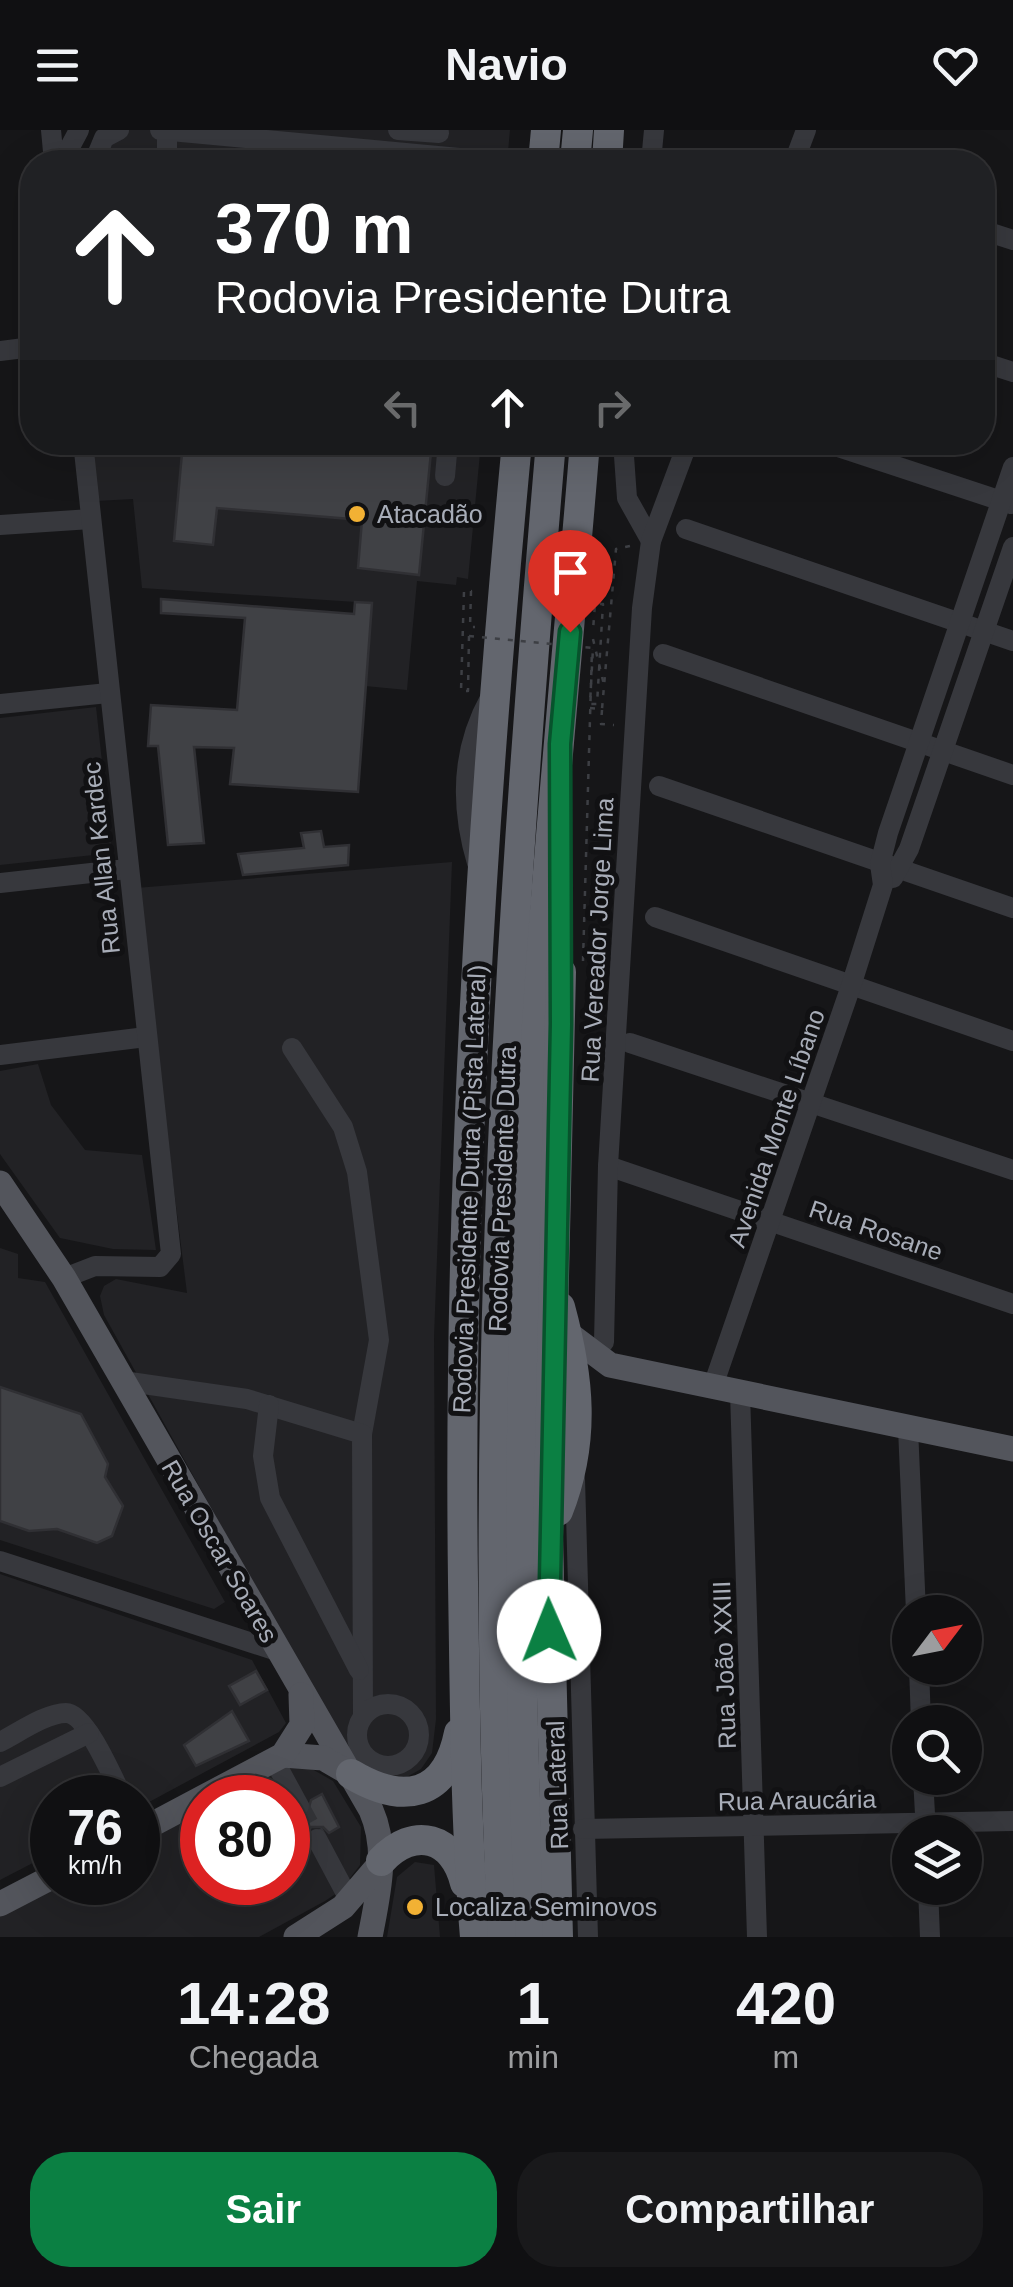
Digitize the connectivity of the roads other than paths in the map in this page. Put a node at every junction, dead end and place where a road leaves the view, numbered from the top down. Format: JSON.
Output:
{"nodes":[{"id":1,"x":120,"y":130,"type":"edge"},
{"id":2,"x":165,"y":130,"type":"edge"},
{"id":3,"x":398,"y":130,"type":"edge"},
{"id":4,"x":439,"y":139,"type":"edge"},
{"id":5,"x":99,"y":150,"type":"edge"},
{"id":6,"x":469,"y":150,"type":"edge"},
{"id":7,"x":84,"y":455,"type":"edge"},
{"id":8,"x":447,"y":455,"type":"edge"},
{"id":9,"x":516,"y":455,"type":"edge"},
{"id":10,"x":550,"y":455,"type":"edge"},
{"id":11,"x":584,"y":455,"type":"edge"},
{"id":12,"x":624,"y":455,"type":"edge"},
{"id":13,"x":683,"y":455,"type":"edge"},
{"id":14,"x":863,"y":455,"type":"edge"},
{"id":15,"x":1013,"y":466,"type":"edge"},
{"id":16,"x":445,"y":476,"type":"dead end"},
{"id":17,"x":1007,"y":502,"type":"edge"},
{"id":18,"x":90,"y":519,"type":"junction"},
{"id":19,"x":0,"y":526,"type":"edge"},
{"id":20,"x":686,"y":529,"type":"dead end"},
{"id":21,"x":651,"y":540,"type":"junction"},
{"id":22,"x":1013,"y":548,"type":"edge"},
{"id":23,"x":956,"y":622,"type":"junction"},
{"id":24,"x":984,"y":631,"type":"junction"},
{"id":25,"x":1013,"y":641,"type":"edge"},
{"id":26,"x":662,"y":654,"type":"dead end"},
{"id":27,"x":108,"y":693,"type":"junction"},
{"id":28,"x":0,"y":704,"type":"edge"},
{"id":29,"x":920,"y":743,"type":"junction"},
{"id":30,"x":560,"y":744,"type":"junction"},
{"id":31,"x":942,"y":750,"type":"junction"},
{"id":32,"x":1013,"y":774,"type":"edge"},
{"id":33,"x":659,"y":786,"type":"dead end"},
{"id":34,"x":126,"y":869,"type":"junction"},
{"id":35,"x":900,"y":872,"type":"junction"},
{"id":36,"x":881,"y":875,"type":"junction"},
{"id":37,"x":0,"y":883,"type":"edge"},
{"id":38,"x":1013,"y":908,"type":"edge"},
{"id":39,"x":655,"y":917,"type":"dead end"},
{"id":40,"x":851,"y":986,"type":"junction"},
{"id":41,"x":146,"y":1038,"type":"junction"},
{"id":42,"x":1013,"y":1040,"type":"edge"},
{"id":43,"x":630,"y":1042,"type":"dead end"},
{"id":44,"x":292,"y":1048,"type":"dead end"},
{"id":45,"x":0,"y":1055,"type":"edge"},
{"id":46,"x":811,"y":1102,"type":"junction"},
{"id":47,"x":608,"y":1166,"type":"junction"},
{"id":48,"x":1013,"y":1170,"type":"edge"},
{"id":49,"x":0,"y":1182,"type":"edge"},
{"id":50,"x":772,"y":1219,"type":"junction"},
{"id":51,"x":553,"y":1275,"type":"junction"},
{"id":52,"x":64,"y":1278,"type":"junction"},
{"id":53,"x":1013,"y":1304,"type":"edge"},
{"id":54,"x":570,"y":1335,"type":"junction"},
{"id":55,"x":607,"y":1353,"type":"junction"},
{"id":56,"x":577,"y":1380,"type":"junction"},
{"id":57,"x":123,"y":1381,"type":"junction"},
{"id":58,"x":713,"y":1386,"type":"junction"},
{"id":59,"x":740,"y":1392,"type":"junction"},
{"id":60,"x":270,"y":1405,"type":"junction"},
{"id":61,"x":908,"y":1428,"type":"junction"},
{"id":62,"x":362,"y":1434,"type":"junction"},
{"id":63,"x":1013,"y":1449,"type":"edge"},
{"id":64,"x":575,"y":1452,"type":"junction"},
{"id":65,"x":548,"y":1536,"type":"junction"},
{"id":66,"x":0,"y":1561,"type":"edge"},
{"id":67,"x":915,"y":1595,"type":"edge"},
{"id":68,"x":278,"y":1650,"type":"junction"},
{"id":69,"x":361,"y":1674,"type":"junction"},
{"id":70,"x":301,"y":1691,"type":"junction"},
{"id":71,"x":465,"y":1706,"type":"junction"},
{"id":72,"x":363,"y":1715,"type":"dead end"},
{"id":73,"x":89,"y":1733,"type":"junction"},
{"id":74,"x":0,"y":1742,"type":"edge"},
{"id":75,"x":279,"y":1757,"type":"junction"},
{"id":76,"x":351,"y":1774,"type":"junction"},
{"id":77,"x":111,"y":1775,"type":"edge"},
{"id":78,"x":286,"y":1775,"type":"edge"},
{"id":79,"x":0,"y":1778,"type":"edge"},
{"id":80,"x":160,"y":1818,"type":"edge"},
{"id":81,"x":1013,"y":1821,"type":"edge"},
{"id":82,"x":982,"y":1823,"type":"edge"},
{"id":83,"x":754,"y":1826,"type":"junction"},
{"id":84,"x":892,"y":1827,"type":"edge"},
{"id":85,"x":583,"y":1830,"type":"junction"},
{"id":86,"x":317,"y":1839,"type":"tunnel mouth"},
{"id":87,"x":381,"y":1861,"type":"junction"},
{"id":88,"x":30,"y":1888,"type":"edge"},
{"id":89,"x":350,"y":1901,"type":"junction"},
{"id":90,"x":0,"y":1904,"type":"edge"},
{"id":91,"x":929,"y":1905,"type":"edge"},
{"id":92,"x":475,"y":1931,"type":"edge"},
{"id":93,"x":296,"y":1937,"type":"edge"},
{"id":94,"x":370,"y":1937,"type":"edge"},
{"id":95,"x":503,"y":1937,"type":"edge"},
{"id":96,"x":531,"y":1937,"type":"edge"},
{"id":97,"x":558,"y":1937,"type":"edge"},
{"id":98,"x":588,"y":1937,"type":"edge"},
{"id":99,"x":757,"y":1937,"type":"edge"},
{"id":100,"x":930,"y":1937,"type":"edge"}],
"edges":[{"from":1,"to":5,"type":"street"},
{"from":2,"to":4,"type":"street"},
{"from":3,"to":4,"type":"street"},
{"from":4,"to":6,"type":"street"},
{"from":7,"to":18,"type":"street","name":"Rua Allan Kardec"},
{"from":8,"to":16,"type":"street"},
{"from":9,"to":71,"type":"highway","name":"Rodovia Presidente Dutra (Pista Lateral)"},
{"from":10,"to":95,"type":"highway","name":"Rodovia Presidente Dutra"},
{"from":11,"to":30,"type":"highway","name":"Rodovia Presidente Dutra"},
{"from":12,"to":21,"type":"street"},
{"from":13,"to":21,"type":"street","name":"Rua Vereador Jorge Lima"},
{"from":14,"to":17,"type":"street"},
{"from":15,"to":17,"type":"street","name":"Avenida Monte Líbano"},
{"from":17,"to":23,"type":"street","name":"Avenida Monte Líbano"},
{"from":18,"to":19,"type":"street"},
{"from":18,"to":27,"type":"street","name":"Rua Allan Kardec"},
{"from":20,"to":23,"type":"street"},
{"from":21,"to":47,"type":"street","name":"Rua Vereador Jorge Lima"},
{"from":22,"to":24,"type":"street"},
{"from":23,"to":24,"type":"street"},
{"from":23,"to":29,"type":"street","name":"Avenida Monte Líbano"},
{"from":24,"to":25,"type":"street"},
{"from":24,"to":31,"type":"street"},
{"from":26,"to":29,"type":"street"},
{"from":27,"to":28,"type":"street"},
{"from":27,"to":34,"type":"street","name":"Rua Allan Kardec"},
{"from":29,"to":31,"type":"street"},
{"from":29,"to":36,"type":"street","name":"Avenida Monte Líbano"},
{"from":30,"to":51,"type":"highway"},
{"from":30,"to":96,"type":"highway","name":"Rodovia Presidente Dutra"},
{"from":31,"to":32,"type":"street"},
{"from":31,"to":35,"type":"street"},
{"from":33,"to":36,"type":"street"},
{"from":34,"to":37,"type":"street"},
{"from":34,"to":41,"type":"street","name":"Rua Allan Kardec"},
{"from":35,"to":36,"type":"street"},
{"from":35,"to":38,"type":"street"},
{"from":36,"to":40,"type":"street","name":"Avenida Monte Líbano"},
{"from":39,"to":40,"type":"street"},
{"from":40,"to":42,"type":"street"},
{"from":40,"to":46,"type":"street","name":"Avenida Monte Líbano"},
{"from":41,"to":45,"type":"street"},
{"from":41,"to":52,"type":"street","name":"Rua Allan Kardec"},
{"from":43,"to":46,"type":"street"},
{"from":44,"to":62,"type":"street"},
{"from":46,"to":48,"type":"street"},
{"from":46,"to":50,"type":"street","name":"Avenida Monte Líbano"},
{"from":47,"to":50,"type":"street","name":"Rua Rosane"},
{"from":47,"to":55,"type":"street","name":"Rua Vereador Jorge Lima"},
{"from":49,"to":52,"type":"main road","name":"Rua Oscar Soares"},
{"from":50,"to":53,"type":"street","name":"Rua Rosane"},
{"from":50,"to":58,"type":"street","name":"Avenida Monte Líbano"},
{"from":51,"to":54,"type":"highway"},
{"from":51,"to":65,"type":"highway"},
{"from":52,"to":57,"type":"main road","name":"Rua Oscar Soares"},
{"from":54,"to":55,"type":"main road"},
{"from":54,"to":56,"type":"highway"},
{"from":55,"to":56,"type":"main road"},
{"from":55,"to":58,"type":"main road"},
{"from":56,"to":64,"type":"highway"},
{"from":57,"to":60,"type":"street"},
{"from":57,"to":68,"type":"main road","name":"Rua Oscar Soares"},
{"from":58,"to":59,"type":"main road"},
{"from":59,"to":61,"type":"main road"},
{"from":59,"to":83,"type":"street","name":"Rua João XXIII"},
{"from":60,"to":62,"type":"street"},
{"from":60,"to":69,"type":"street"},
{"from":61,"to":63,"type":"main road"},
{"from":61,"to":67,"type":"street"},
{"from":62,"to":69,"type":"street"},
{"from":64,"to":65,"type":"highway"},
{"from":64,"to":85,"type":"street","name":"Rua Lateral"},
{"from":65,"to":97,"type":"highway"},
{"from":66,"to":68,"type":"street"},
{"from":68,"to":70,"type":"main road","name":"Rua Oscar Soares"},
{"from":69,"to":72,"type":"street"},
{"from":70,"to":75,"type":"main road"},
{"from":70,"to":76,"type":"main road","name":"Rua Oscar Soares"},
{"from":71,"to":76,"type":"highway"},
{"from":71,"to":92,"type":"highway","name":"Rodovia Presidente Dutra (Pista Lateral)"},
{"from":73,"to":74,"type":"street"},
{"from":73,"to":77,"type":"street"},
{"from":73,"to":79,"type":"street"},
{"from":75,"to":76,"type":"main road"},
{"from":75,"to":78,"type":"street"},
{"from":75,"to":80,"type":"main road"},
{"from":76,"to":87,"type":"main road","name":"Rua Oscar Soares"},
{"from":81,"to":82,"type":"street","name":"Rua Araucária"},
{"from":83,"to":84,"type":"street","name":"Rua Araucária"},
{"from":83,"to":85,"type":"street","name":"Rua Araucária"},
{"from":83,"to":99,"type":"street","name":"Rua João XXIII"},
{"from":85,"to":98,"type":"street","name":"Rua Lateral"},
{"from":86,"to":89,"type":"street"},
{"from":87,"to":89,"type":"main road"},
{"from":87,"to":92,"type":"highway"},
{"from":87,"to":94,"type":"main road","name":"Rua Oscar Soares"},
{"from":88,"to":90,"type":"main road"},
{"from":89,"to":93,"type":"main road"},
{"from":91,"to":100,"type":"street"}]}
